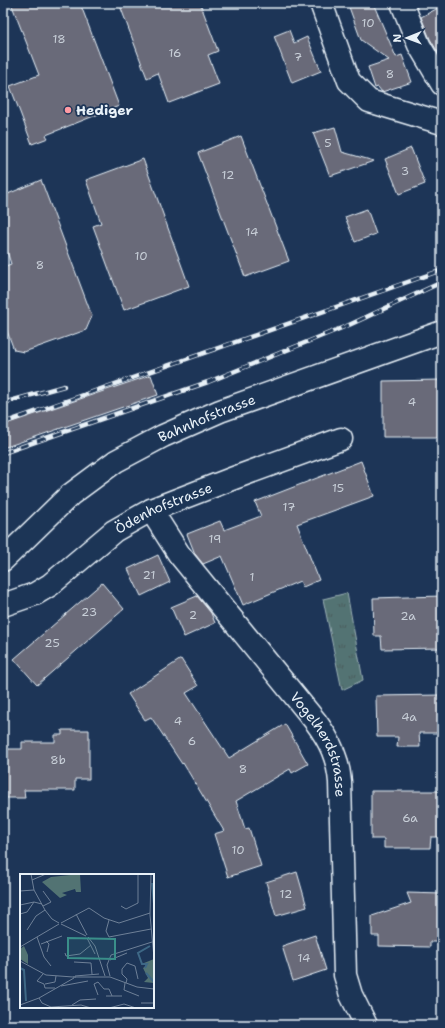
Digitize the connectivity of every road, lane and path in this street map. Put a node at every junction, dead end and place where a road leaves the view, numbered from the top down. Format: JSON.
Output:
{"nodes":[{"id":1,"x":321,"y":3,"type":"edge"},
{"id":2,"x":402,"y":3,"type":"edge"},
{"id":3,"x":442,"y":84,"type":"edge"},
{"id":4,"x":442,"y":123,"type":"edge"},
{"id":5,"x":442,"y":332,"type":"edge"},
{"id":6,"x":341,"y":439,"type":"dead end"},
{"id":7,"x":151,"y":510,"type":"junction"},
{"id":8,"x":3,"y":560,"type":"edge"},
{"id":9,"x":3,"y":605,"type":"edge"},
{"id":10,"x":366,"y":1025,"type":"edge"}],
"edges":[{"from":1,"to":4,"type":"street"},
{"from":2,"to":3,"type":"street"},
{"from":5,"to":8,"type":"street","name":"Bahnhofstrasse"},
{"from":6,"to":7,"type":"street","name":"Ödenhofstrasse"},
{"from":7,"to":9,"type":"street","name":"Ödenhofstrasse"},
{"from":7,"to":10,"type":"street","name":"Vogelherdstrasse"}]}
